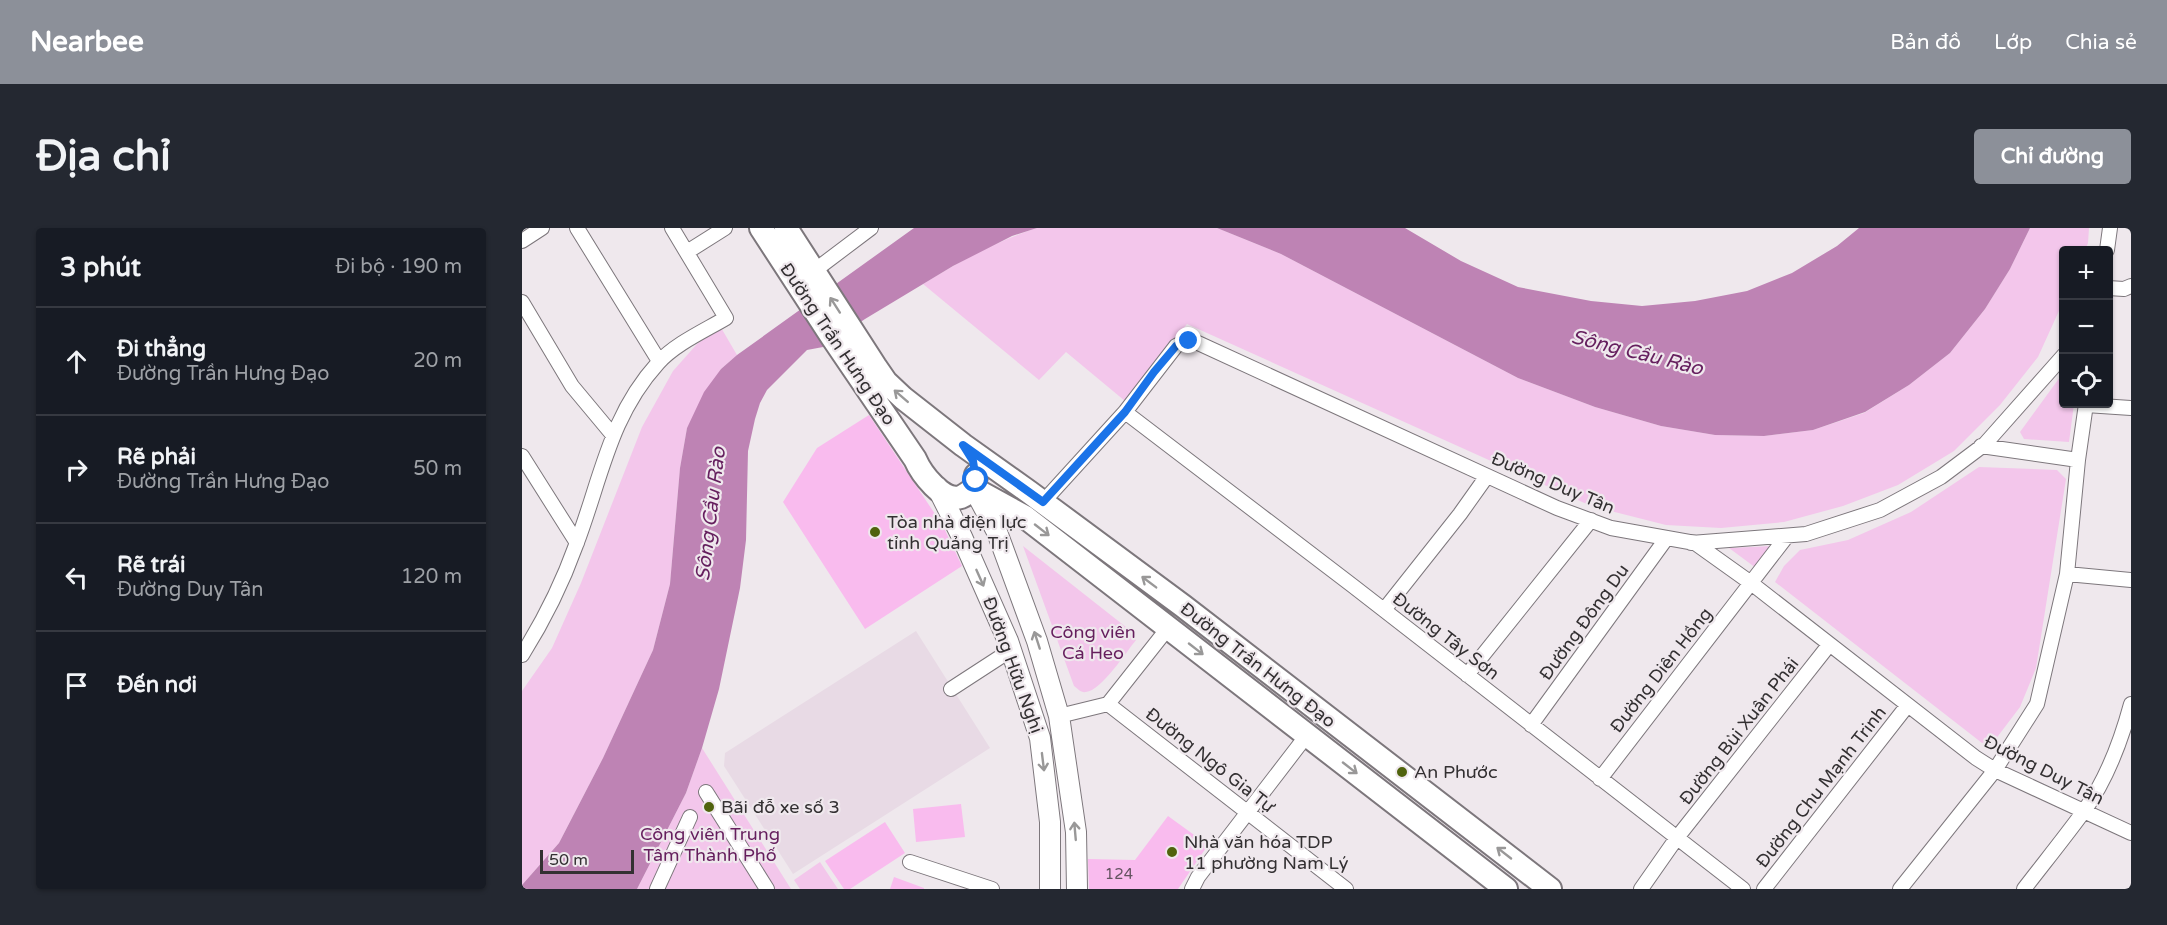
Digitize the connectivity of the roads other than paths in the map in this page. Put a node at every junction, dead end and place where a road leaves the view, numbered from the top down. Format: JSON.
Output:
{"nodes":[{"id":1,"x":542,"y":228,"type":"edge"},
{"id":2,"x":578,"y":228,"type":"edge"},
{"id":3,"x":672,"y":228,"type":"edge"},
{"id":4,"x":725,"y":228,"type":"edge"},
{"id":5,"x":761,"y":228,"type":"edge"},
{"id":6,"x":786,"y":228,"type":"edge"},
{"id":7,"x":871,"y":228,"type":"edge"},
{"id":8,"x":2110,"y":228,"type":"edge"},
{"id":9,"x":522,"y":241,"type":"edge"},
{"id":10,"x":2108,"y":246,"type":"edge"},
{"id":11,"x":687,"y":252,"type":"junction"},
{"id":12,"x":813,"y":282,"type":"junction"},
{"id":13,"x":2131,"y":286,"type":"edge"},
{"id":14,"x":2113,"y":288,"type":"edge"},
{"id":15,"x":522,"y":302,"type":"edge"},
{"id":16,"x":841,"y":333,"type":"junction"},
{"id":17,"x":659,"y":361,"type":"junction"},
{"id":18,"x":2059,"y":361,"type":"edge"},
{"id":19,"x":2113,"y":406,"type":"edge"},
{"id":20,"x":2085,"y":408,"type":"edge"},
{"id":21,"x":2131,"y":408,"type":"edge"},
{"id":22,"x":1125,"y":412,"type":"junction"},
{"id":23,"x":612,"y":434,"type":"junction"},
{"id":24,"x":955,"y":439,"type":"junction"},
{"id":25,"x":1982,"y":446,"type":"junction"},
{"id":26,"x":522,"y":456,"type":"edge"},
{"id":27,"x":915,"y":459,"type":"junction"},
{"id":28,"x":2078,"y":460,"type":"junction"},
{"id":29,"x":1487,"y":476,"type":"junction"},
{"id":30,"x":937,"y":488,"type":"junction"},
{"id":31,"x":974,"y":489,"type":"junction"},
{"id":32,"x":1043,"y":502,"type":"junction"},
{"id":33,"x":1591,"y":520,"type":"junction"},
{"id":34,"x":1787,"y":536,"type":"junction"},
{"id":35,"x":1666,"y":539,"type":"junction"},
{"id":36,"x":577,"y":543,"type":"junction"},
{"id":37,"x":1690,"y":543,"type":"junction"},
{"id":38,"x":2067,"y":574,"type":"junction"},
{"id":39,"x":2131,"y":580,"type":"edge"},
{"id":40,"x":1751,"y":583,"type":"junction"},
{"id":41,"x":1183,"y":606,"type":"junction"},
{"id":42,"x":1384,"y":610,"type":"junction"},
{"id":43,"x":1168,"y":628,"type":"junction"},
{"id":44,"x":1830,"y":645,"type":"junction"},
{"id":45,"x":1011,"y":650,"type":"junction"},
{"id":46,"x":522,"y":655,"type":"edge"},
{"id":47,"x":1467,"y":675,"type":"junction"},
{"id":48,"x":951,"y":689,"type":"dead end"},
{"id":49,"x":1108,"y":704,"type":"junction"},
{"id":50,"x":2131,"y":704,"type":"edge"},
{"id":51,"x":1907,"y":706,"type":"junction"},
{"id":52,"x":1059,"y":716,"type":"junction"},
{"id":53,"x":1531,"y":725,"type":"junction"},
{"id":54,"x":1307,"y":735,"type":"junction"},
{"id":55,"x":1995,"y":770,"type":"junction"},
{"id":56,"x":1600,"y":779,"type":"junction"},
{"id":57,"x":706,"y":792,"type":"dead end"},
{"id":58,"x":1247,"y":812,"type":"junction"},
{"id":59,"x":2084,"y":812,"type":"junction"},
{"id":60,"x":690,"y":817,"type":"dead end"},
{"id":61,"x":2131,"y":833,"type":"edge"},
{"id":62,"x":1676,"y":839,"type":"junction"},
{"id":63,"x":910,"y":862,"type":"dead end"},
{"id":64,"x":657,"y":889,"type":"edge"},
{"id":65,"x":767,"y":889,"type":"edge"},
{"id":66,"x":992,"y":889,"type":"edge"},
{"id":67,"x":1050,"y":889,"type":"edge"},
{"id":68,"x":1077,"y":889,"type":"edge"},
{"id":69,"x":1193,"y":889,"type":"edge"},
{"id":70,"x":1346,"y":889,"type":"edge"},
{"id":71,"x":1506,"y":889,"type":"edge"},
{"id":72,"x":1550,"y":889,"type":"edge"},
{"id":73,"x":1641,"y":889,"type":"edge"},
{"id":74,"x":1743,"y":889,"type":"edge"},
{"id":75,"x":1764,"y":889,"type":"edge"},
{"id":76,"x":1899,"y":889,"type":"edge"},
{"id":77,"x":2024,"y":889,"type":"edge"}],
"edges":[{"from":1,"to":9,"type":"street"},
{"from":2,"to":17,"type":"street"},
{"from":3,"to":11,"type":"street"},
{"from":4,"to":11,"type":"street"},
{"from":5,"to":12,"type":"main road","name":"Đường Trần Hưng Đạo"},
{"from":6,"to":12,"type":"main road","name":"Đường Trần Hưng Đạo"},
{"from":7,"to":12,"type":"street"},
{"from":8,"to":10,"type":"street"},
{"from":11,"to":17,"type":"street"},
{"from":12,"to":16,"type":"main road","name":"Đường Trần Hưng Đạo"},
{"from":13,"to":14,"type":"street"},
{"from":15,"to":23,"type":"street"},
{"from":24,"to":16,"type":"main road","name":"Đường Trần Hưng Đạo","one_way":true},
{"from":16,"to":27,"type":"main road","name":"Đường Trần Hưng Đạo"},
{"from":17,"to":23,"type":"street"},
{"from":18,"to":25,"type":"street"},
{"from":19,"to":21,"type":"street"},
{"from":20,"to":28,"type":"street"},
{"from":22,"to":29,"type":"street","name":"Đường Duy Tân"},
{"from":22,"to":32,"type":"street","name":"Đường Duy Tân"},
{"from":22,"to":42,"type":"street","name":"Đường Tây Sơn"},
{"from":23,"to":36,"type":"street"},
{"from":24,"to":27,"type":"main road","name":"Đường Trần Hưng Đạo"},
{"from":24,"to":31,"type":"main road","name":"Đường Trần Hưng Đạo"},
{"from":24,"to":32,"type":"main road","name":"Đường Trần Hưng Đạo"},
{"from":25,"to":28,"type":"street"},
{"from":25,"to":34,"type":"street"},
{"from":26,"to":36,"type":"street"},
{"from":27,"to":30,"type":"main road","name":"Đường Trần Hưng Đạo"},
{"from":28,"to":38,"type":"street"},
{"from":29,"to":33,"type":"street","name":"Đường Duy Tân"},
{"from":29,"to":42,"type":"street"},
{"from":30,"to":31,"type":"main road"},
{"from":30,"to":45,"type":"main road","name":"Đường Hữu Nghị","one_way":true},
{"from":31,"to":43,"type":"main road","name":"Đường Trần Hưng Đạo","one_way":true},
{"from":52,"to":31,"type":"main road","name":"Đường Hữu Nghị","one_way":true},
{"from":41,"to":32,"type":"main road","name":"Đường Trần Hưng Đạo","one_way":true},
{"from":33,"to":35,"type":"street","name":"Đường Duy Tân"},
{"from":33,"to":47,"type":"street"},
{"from":34,"to":37,"type":"street"},
{"from":34,"to":40,"type":"street","name":"Đường Diên Hồng"},
{"from":35,"to":37,"type":"street","name":"Đường Duy Tân"},
{"from":35,"to":53,"type":"street","name":"Đường Đông Du"},
{"from":36,"to":46,"type":"street"},
{"from":37,"to":40,"type":"street","name":"Đường Duy Tân"},
{"from":38,"to":39,"type":"street"},
{"from":38,"to":55,"type":"street"},
{"from":40,"to":44,"type":"street","name":"Đường Duy Tân"},
{"from":40,"to":56,"type":"street","name":"Đường Diên Hồng"},
{"from":41,"to":43,"type":"main road"},
{"from":72,"to":41,"type":"main road","name":"Đường Trần Hưng Đạo","one_way":true},
{"from":42,"to":47,"type":"street","name":"Đường Tây Sơn"},
{"from":43,"to":49,"type":"street"},
{"from":43,"to":54,"type":"main road","name":"Đường Trần Hưng Đạo","one_way":true},
{"from":44,"to":51,"type":"street","name":"Đường Duy Tân"},
{"from":44,"to":62,"type":"street","name":"Đường Bùi Xuân Phái"},
{"from":45,"to":48,"type":"street"},
{"from":45,"to":67,"type":"main road","name":"Đường Hữu Nghị","one_way":true},
{"from":47,"to":53,"type":"street","name":"Đường Tây Sơn"},
{"from":49,"to":52,"type":"street"},
{"from":49,"to":58,"type":"street","name":"Đường Ngô Gia Tự"},
{"from":50,"to":59,"type":"street"},
{"from":51,"to":55,"type":"street","name":"Đường Duy Tân"},
{"from":51,"to":75,"type":"street","name":"Đường Chu Mạnh Trinh"},
{"from":68,"to":52,"type":"main road","name":"Đường Hữu Nghị","one_way":true},
{"from":53,"to":56,"type":"street","name":"Đường Tây Sơn"},
{"from":54,"to":58,"type":"street"},
{"from":54,"to":71,"type":"main road","name":"Đường Trần Hưng Đạo","one_way":true},
{"from":55,"to":59,"type":"street","name":"Đường Duy Tân"},
{"from":55,"to":76,"type":"street"},
{"from":56,"to":62,"type":"street","name":"Đường Tây Sơn"},
{"from":57,"to":65,"type":"street"},
{"from":58,"to":69,"type":"street"},
{"from":58,"to":70,"type":"street","name":"Đường Ngô Gia Tự"},
{"from":59,"to":61,"type":"street","name":"Đường Duy Tân"},
{"from":59,"to":77,"type":"street"},
{"from":60,"to":64,"type":"street"},
{"from":62,"to":73,"type":"street","name":"Đường Bùi Xuân Phái"},
{"from":62,"to":74,"type":"street","name":"Đường Tây Sơn"},
{"from":63,"to":66,"type":"street"}]}
